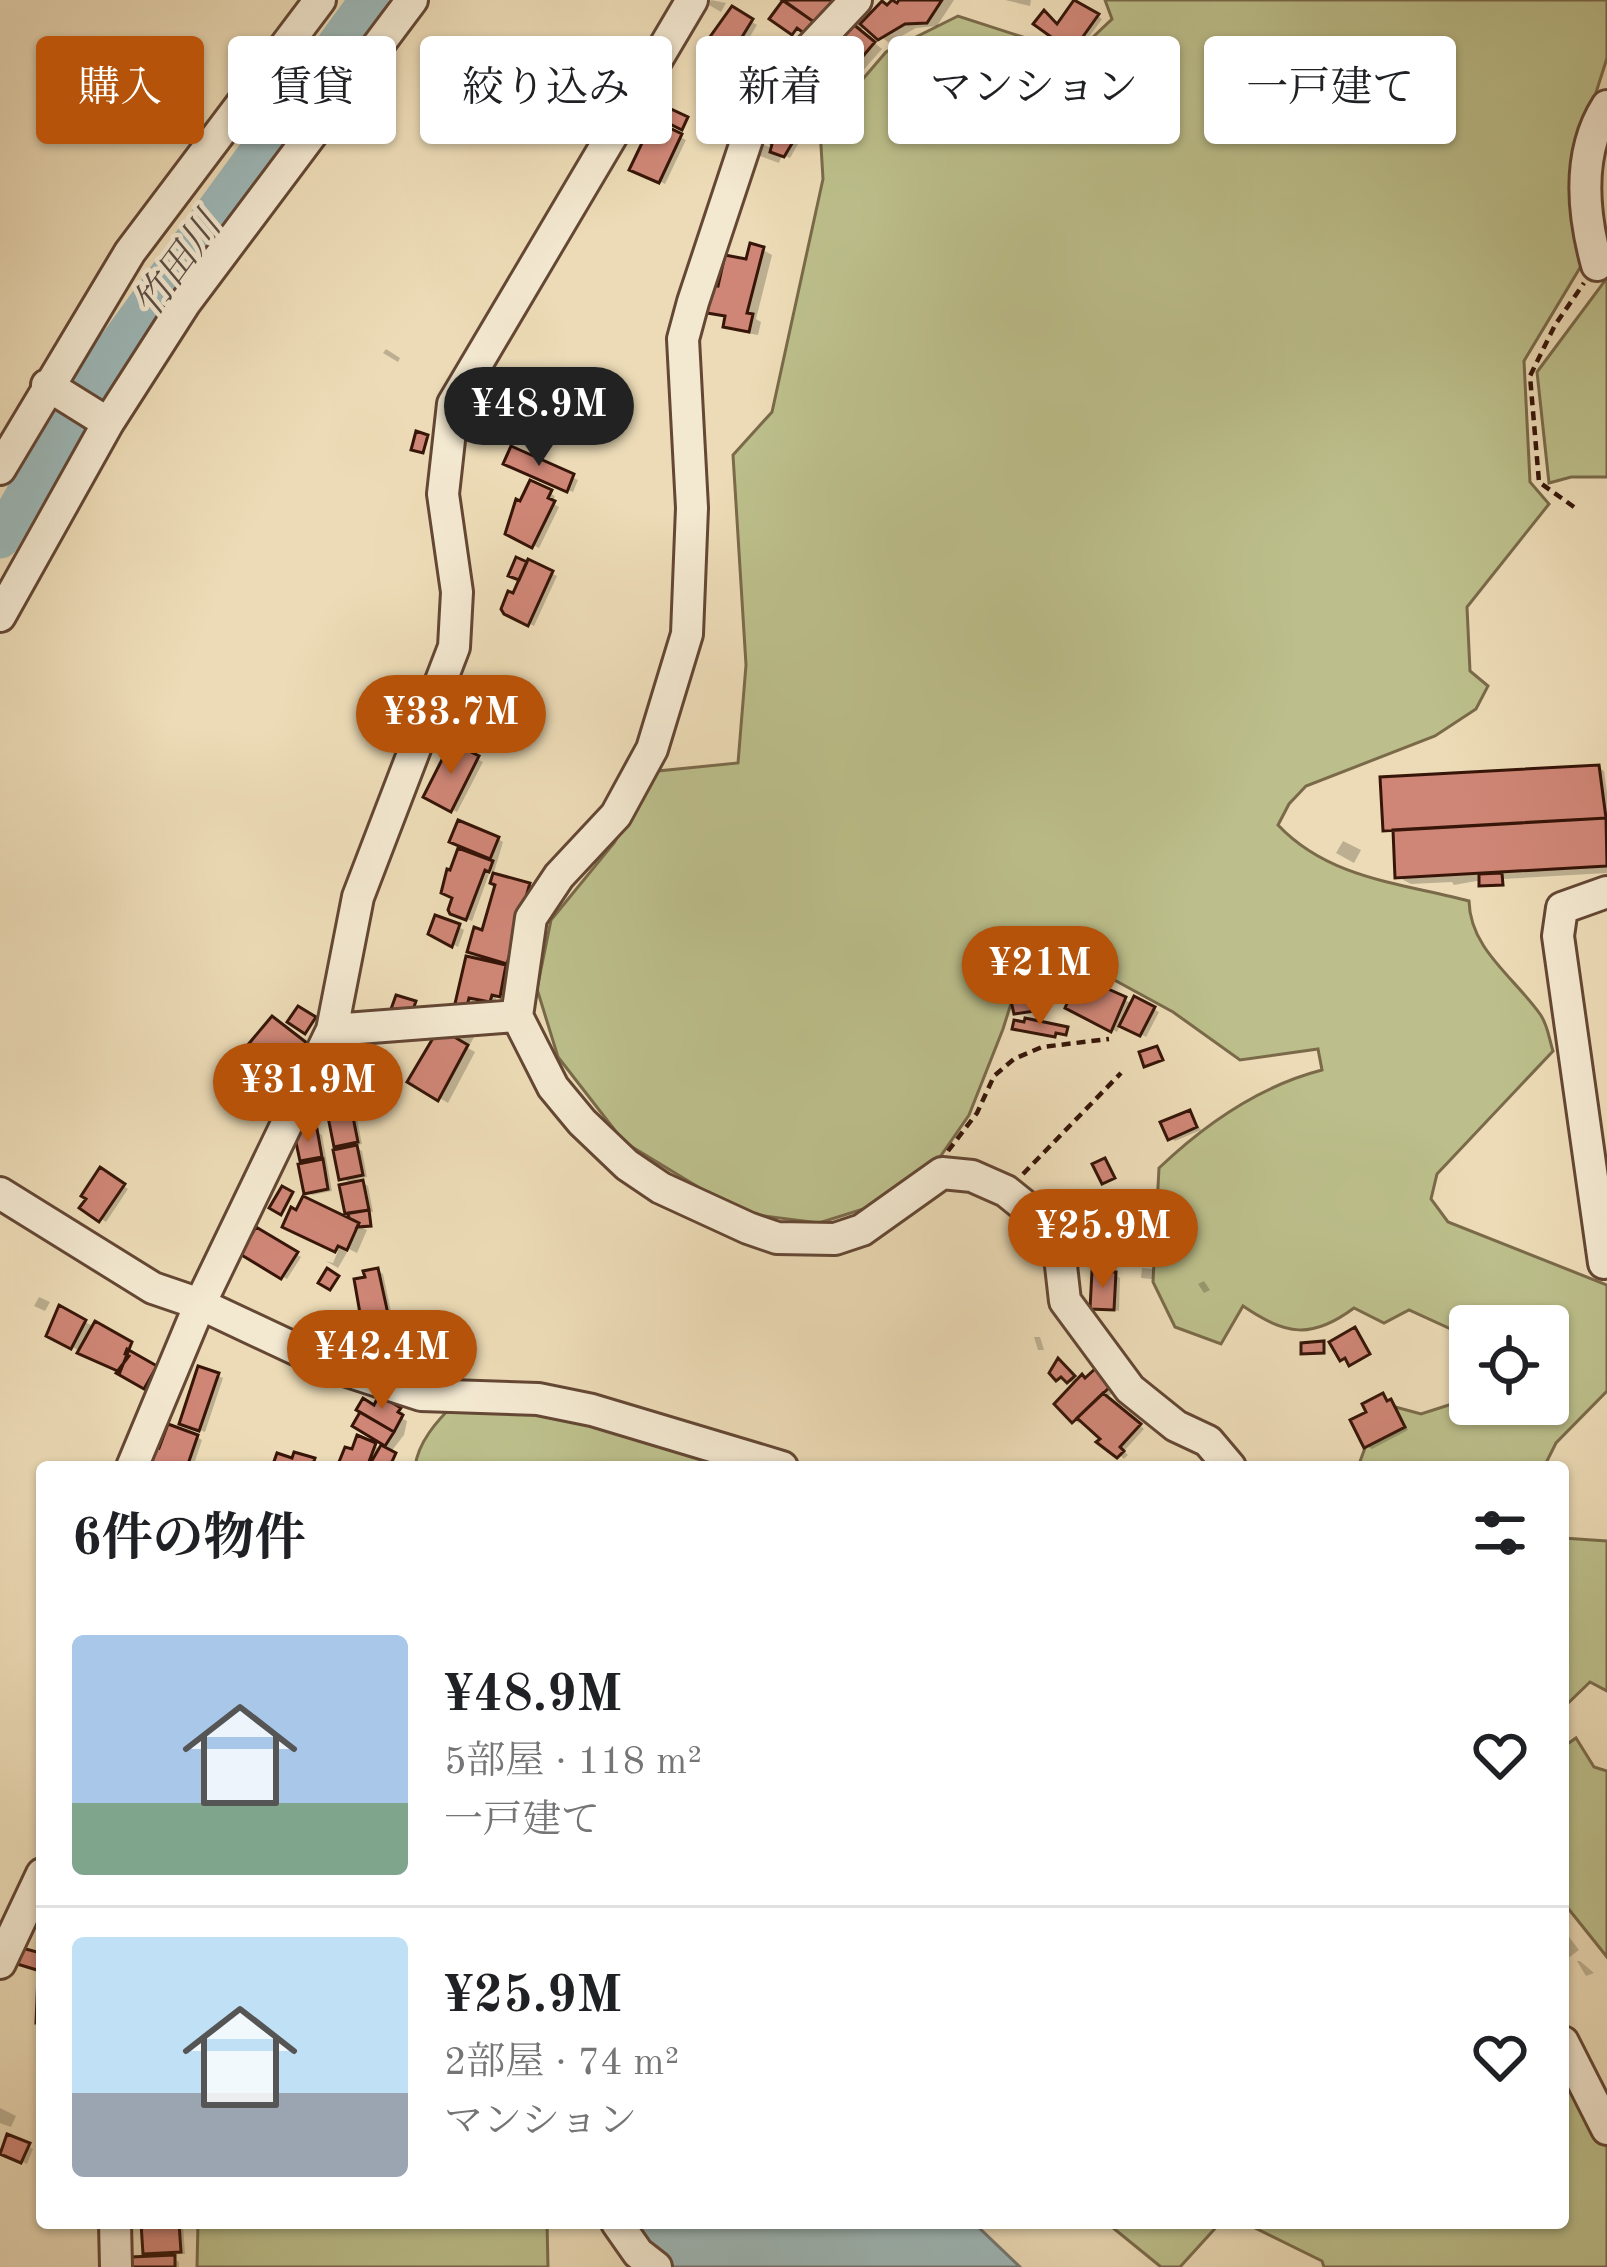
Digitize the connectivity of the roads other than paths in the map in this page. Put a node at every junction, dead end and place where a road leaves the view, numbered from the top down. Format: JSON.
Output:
{"nodes":[{"id":1,"x":320,"y":0,"type":"edge"},
{"id":2,"x":412,"y":0,"type":"edge"},
{"id":3,"x":692,"y":0,"type":"edge"},
{"id":4,"x":856,"y":0,"type":"edge"},
{"id":5,"x":1607,"y":106,"type":"edge"},
{"id":6,"x":1597,"y":265,"type":"road end"},
{"id":7,"x":50,"y":387,"type":"junction"},
{"id":8,"x":106,"y":421,"type":"junction"},
{"id":9,"x":0,"y":469,"type":"edge"},
{"id":10,"x":0,"y":616,"type":"edge"},
{"id":11,"x":1607,"y":892,"type":"edge"},
{"id":12,"x":517,"y":1016,"type":"junction"},
{"id":13,"x":332,"y":1030,"type":"junction"},
{"id":14,"x":0,"y":1193,"type":"edge"},
{"id":15,"x":1604,"y":1263,"type":"dead end"},
{"id":16,"x":200,"y":1304,"type":"junction"},
{"id":17,"x":135,"y":1461,"type":"edge"},
{"id":18,"x":762,"y":1461,"type":"edge"},
{"id":19,"x":1225,"y":1461,"type":"edge"},
{"id":20,"x":36,"y":1887,"type":"edge"},
{"id":21,"x":0,"y":1963,"type":"edge"},
{"id":22,"x":1569,"y":2054,"type":"edge"},
{"id":23,"x":1607,"y":2129,"type":"edge"},
{"id":24,"x":115,"y":2229,"type":"edge"},
{"id":25,"x":621,"y":2229,"type":"edge"},
{"id":26,"x":116,"y":2267,"type":"edge"},
{"id":27,"x":656,"y":2267,"type":"edge"}],
"edges":[{"from":1,"to":7,"type":"street"},
{"from":2,"to":8,"type":"street"},
{"from":3,"to":13,"type":"street"},
{"from":4,"to":12,"type":"street"},
{"from":5,"to":6,"type":"street"},
{"from":7,"to":8,"type":"street"},
{"from":7,"to":9,"type":"street"},
{"from":8,"to":10,"type":"street"},
{"from":11,"to":15,"type":"street"},
{"from":12,"to":13,"type":"street"},
{"from":12,"to":19,"type":"street"},
{"from":13,"to":16,"type":"street"},
{"from":14,"to":16,"type":"street"},
{"from":16,"to":17,"type":"street"},
{"from":16,"to":18,"type":"street"},
{"from":20,"to":21,"type":"street"},
{"from":22,"to":23,"type":"street"},
{"from":24,"to":26,"type":"street"},
{"from":25,"to":27,"type":"street"}]}
